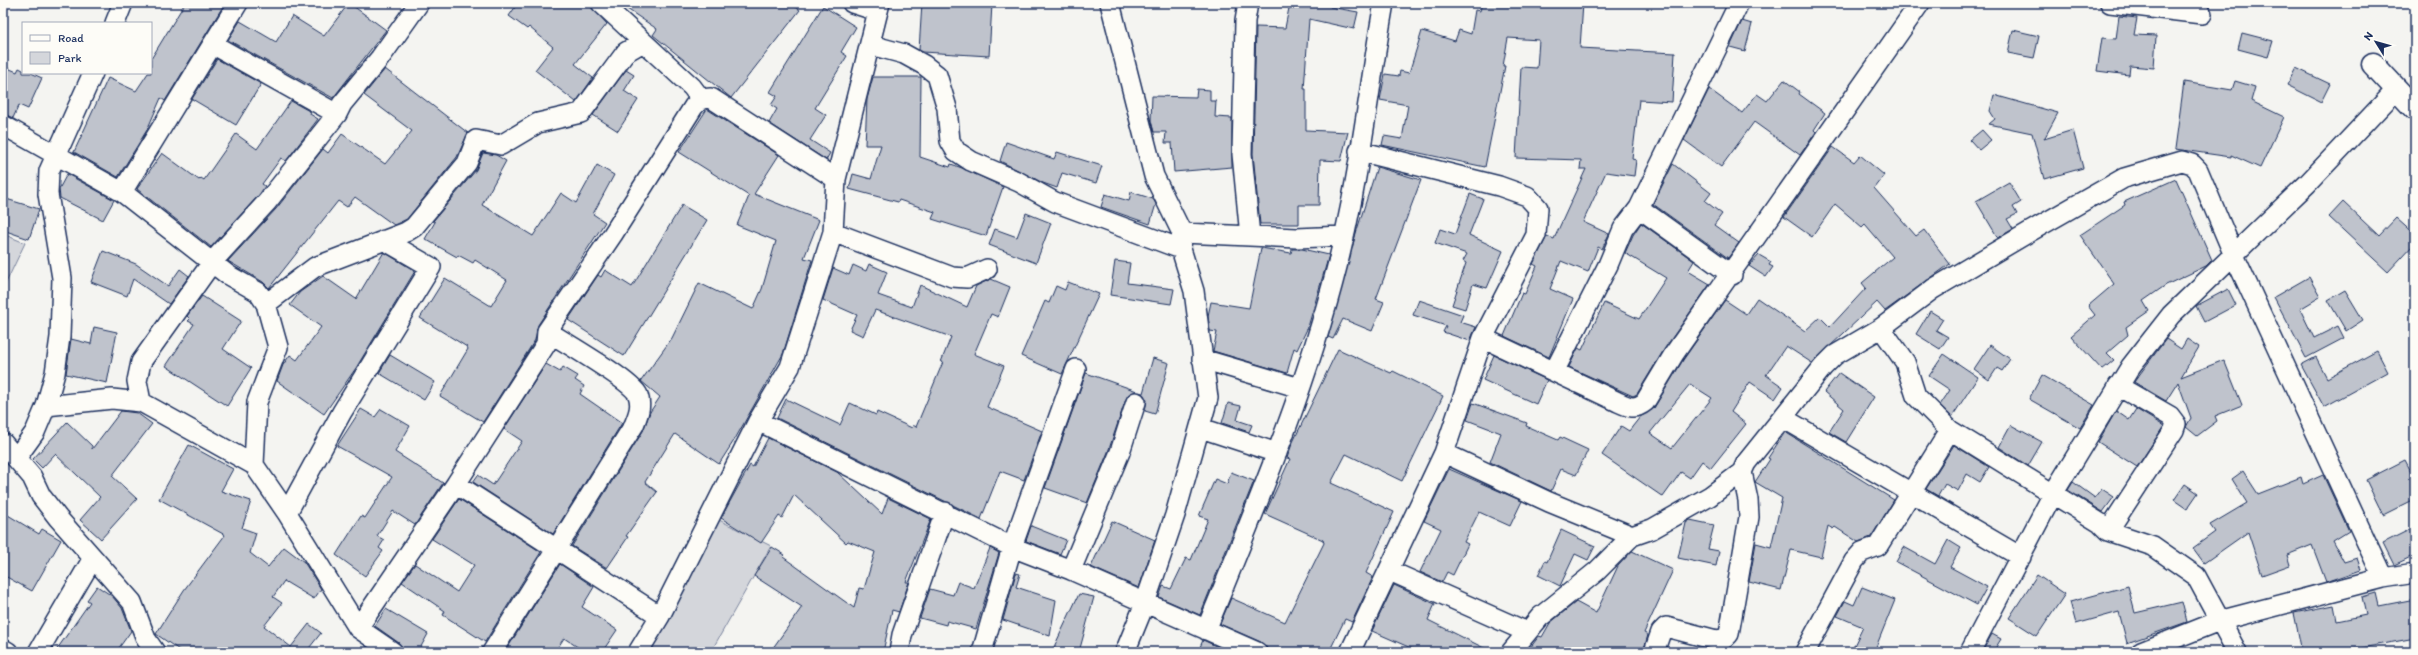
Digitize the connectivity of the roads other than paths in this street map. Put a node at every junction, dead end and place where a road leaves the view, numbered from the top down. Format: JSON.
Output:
{"nodes":[{"id":1,"x":123,"y":3,"type":"edge"},
{"id":2,"x":238,"y":3,"type":"edge"},
{"id":3,"x":419,"y":3,"type":"edge"},
{"id":4,"x":601,"y":3,"type":"edge"},
{"id":5,"x":852,"y":3,"type":"edge"},
{"id":6,"x":1110,"y":3,"type":"edge"},
{"id":7,"x":1248,"y":3,"type":"edge"},
{"id":8,"x":1384,"y":3,"type":"edge"},
{"id":9,"x":1738,"y":3,"type":"edge"},
{"id":10,"x":1920,"y":3,"type":"edge"},
{"id":11,"x":2110,"y":3,"type":"edge"},
{"id":12,"x":879,"y":7,"type":"edge"},
{"id":13,"x":2202,"y":14,"type":"dead end"},
{"id":14,"x":114,"y":22,"type":"edge"},
{"id":15,"x":643,"y":42,"type":"junction"},
{"id":16,"x":214,"y":45,"type":"junction"},
{"id":17,"x":871,"y":45,"type":"junction"},
{"id":18,"x":2373,"y":64,"type":"dead end"},
{"id":19,"x":93,"y":74,"type":"edge"},
{"id":20,"x":2396,"y":90,"type":"junction"},
{"id":21,"x":702,"y":99,"type":"junction"},
{"id":22,"x":2415,"y":109,"type":"edge"},
{"id":23,"x":337,"y":114,"type":"junction"},
{"id":24,"x":3,"y":125,"type":"edge"},
{"id":25,"x":1359,"y":151,"type":"junction"},
{"id":26,"x":56,"y":155,"type":"junction"},
{"id":27,"x":836,"y":180,"type":"junction"},
{"id":28,"x":122,"y":192,"type":"junction"},
{"id":29,"x":1639,"y":208,"type":"junction"},
{"id":30,"x":832,"y":232,"type":"junction"},
{"id":31,"x":1250,"y":236,"type":"junction"},
{"id":32,"x":1343,"y":236,"type":"junction"},
{"id":33,"x":384,"y":240,"type":"junction"},
{"id":34,"x":1182,"y":241,"type":"junction"},
{"id":35,"x":2233,"y":253,"type":"junction"},
{"id":36,"x":213,"y":261,"type":"junction"},
{"id":37,"x":987,"y":269,"type":"dead end"},
{"id":38,"x":1732,"y":275,"type":"junction"},
{"id":39,"x":266,"y":304,"type":"junction"},
{"id":40,"x":1881,"y":328,"type":"junction"},
{"id":41,"x":547,"y":331,"type":"junction"},
{"id":42,"x":1483,"y":338,"type":"junction"},
{"id":43,"x":1202,"y":359,"type":"junction"},
{"id":44,"x":1076,"y":369,"type":"dead end"},
{"id":45,"x":1555,"y":370,"type":"junction"},
{"id":46,"x":2118,"y":386,"type":"junction"},
{"id":47,"x":1300,"y":388,"type":"junction"},
{"id":48,"x":141,"y":402,"type":"junction"},
{"id":49,"x":1136,"y":402,"type":"dead end"},
{"id":50,"x":46,"y":406,"type":"junction"},
{"id":51,"x":1783,"y":418,"type":"junction"},
{"id":52,"x":758,"y":421,"type":"junction"},
{"id":53,"x":1201,"y":428,"type":"junction"},
{"id":54,"x":1950,"y":430,"type":"junction"},
{"id":55,"x":3,"y":443,"type":"edge"},
{"id":56,"x":1277,"y":452,"type":"junction"},
{"id":57,"x":1444,"y":452,"type":"junction"},
{"id":58,"x":17,"y":457,"type":"junction"},
{"id":59,"x":254,"y":465,"type":"junction"},
{"id":60,"x":1742,"y":472,"type":"junction"},
{"id":61,"x":456,"y":484,"type":"junction"},
{"id":62,"x":1911,"y":494,"type":"junction"},
{"id":63,"x":2053,"y":494,"type":"junction"},
{"id":64,"x":945,"y":512,"type":"junction"},
{"id":65,"x":287,"y":513,"type":"junction"},
{"id":66,"x":2108,"y":531,"type":"junction"},
{"id":67,"x":1632,"y":536,"type":"junction"},
{"id":68,"x":1012,"y":546,"type":"junction"},
{"id":69,"x":556,"y":549,"type":"junction"},
{"id":70,"x":2021,"y":557,"type":"junction"},
{"id":71,"x":93,"y":558,"type":"junction"},
{"id":72,"x":1071,"y":570,"type":"junction"},
{"id":73,"x":1390,"y":571,"type":"junction"},
{"id":74,"x":2415,"y":573,"type":"edge"},
{"id":75,"x":2383,"y":578,"type":"junction"},
{"id":76,"x":1145,"y":603,"type":"junction"},
{"id":77,"x":660,"y":616,"type":"junction"},
{"id":78,"x":2219,"y":622,"type":"junction"},
{"id":79,"x":358,"y":628,"type":"junction"},
{"id":80,"x":1206,"y":630,"type":"junction"},
{"id":81,"x":1527,"y":632,"type":"junction"},
{"id":82,"x":3,"y":649,"type":"edge"},
{"id":83,"x":8,"y":652,"type":"edge"},
{"id":84,"x":38,"y":652,"type":"edge"},
{"id":85,"x":155,"y":652,"type":"edge"},
{"id":86,"x":393,"y":652,"type":"edge"},
{"id":87,"x":492,"y":652,"type":"edge"},
{"id":88,"x":638,"y":652,"type":"edge"},
{"id":89,"x":899,"y":652,"type":"edge"},
{"id":90,"x":982,"y":652,"type":"edge"},
{"id":91,"x":1125,"y":652,"type":"edge"},
{"id":92,"x":1257,"y":652,"type":"edge"},
{"id":93,"x":1350,"y":652,"type":"edge"},
{"id":94,"x":1512,"y":652,"type":"edge"},
{"id":95,"x":1654,"y":652,"type":"edge"},
{"id":96,"x":1805,"y":652,"type":"edge"},
{"id":97,"x":1970,"y":652,"type":"edge"},
{"id":98,"x":2141,"y":652,"type":"edge"},
{"id":99,"x":2237,"y":652,"type":"edge"}],
"edges":[{"from":1,"to":14,"type":"street"},
{"from":2,"to":16,"type":"street"},
{"from":3,"to":23,"type":"street"},
{"from":4,"to":15,"type":"street"},
{"from":5,"to":12,"type":"street"},
{"from":6,"to":34,"type":"street"},
{"from":7,"to":31,"type":"street"},
{"from":8,"to":25,"type":"street"},
{"from":9,"to":29,"type":"street"},
{"from":10,"to":38,"type":"street"},
{"from":11,"to":13,"type":"street"},
{"from":12,"to":17,"type":"street"},
{"from":15,"to":21,"type":"street"},
{"from":15,"to":33,"type":"street"},
{"from":16,"to":23,"type":"street"},
{"from":16,"to":28,"type":"street"},
{"from":17,"to":27,"type":"street"},
{"from":17,"to":34,"type":"street"},
{"from":18,"to":20,"type":"street"},
{"from":19,"to":26,"type":"street"},
{"from":20,"to":22,"type":"street"},
{"from":20,"to":35,"type":"street"},
{"from":21,"to":27,"type":"street"},
{"from":21,"to":41,"type":"street"},
{"from":23,"to":36,"type":"street"},
{"from":24,"to":26,"type":"street"},
{"from":25,"to":32,"type":"street"},
{"from":25,"to":42,"type":"street"},
{"from":26,"to":28,"type":"street"},
{"from":26,"to":50,"type":"street"},
{"from":27,"to":30,"type":"street"},
{"from":28,"to":36,"type":"street"},
{"from":29,"to":38,"type":"street"},
{"from":29,"to":45,"type":"street"},
{"from":30,"to":37,"type":"street"},
{"from":30,"to":52,"type":"street"},
{"from":31,"to":32,"type":"street"},
{"from":31,"to":34,"type":"street"},
{"from":32,"to":47,"type":"street"},
{"from":33,"to":39,"type":"street"},
{"from":33,"to":65,"type":"street"},
{"from":34,"to":43,"type":"street"},
{"from":35,"to":40,"type":"street"},
{"from":35,"to":46,"type":"street"},
{"from":35,"to":75,"type":"street"},
{"from":36,"to":39,"type":"street"},
{"from":36,"to":48,"type":"street"},
{"from":38,"to":45,"type":"street"},
{"from":39,"to":59,"type":"street"},
{"from":40,"to":51,"type":"street"},
{"from":40,"to":54,"type":"street"},
{"from":41,"to":61,"type":"street"},
{"from":41,"to":69,"type":"street"},
{"from":42,"to":45,"type":"street"},
{"from":42,"to":57,"type":"street"},
{"from":43,"to":47,"type":"street"},
{"from":43,"to":53,"type":"street"},
{"from":44,"to":68,"type":"street"},
{"from":46,"to":63,"type":"street"},
{"from":46,"to":66,"type":"street"},
{"from":47,"to":56,"type":"street"},
{"from":48,"to":50,"type":"street"},
{"from":48,"to":59,"type":"street"},
{"from":49,"to":72,"type":"street"},
{"from":50,"to":58,"type":"street"},
{"from":51,"to":60,"type":"street"},
{"from":51,"to":62,"type":"street"},
{"from":52,"to":64,"type":"street"},
{"from":52,"to":77,"type":"street"},
{"from":53,"to":56,"type":"street"},
{"from":53,"to":76,"type":"street"},
{"from":54,"to":62,"type":"street"},
{"from":54,"to":63,"type":"street"},
{"from":55,"to":58,"type":"street"},
{"from":56,"to":80,"type":"street"},
{"from":57,"to":67,"type":"street"},
{"from":57,"to":73,"type":"street"},
{"from":58,"to":71,"type":"street"},
{"from":59,"to":65,"type":"street"},
{"from":60,"to":67,"type":"street"},
{"from":60,"to":95,"type":"street"},
{"from":61,"to":69,"type":"street"},
{"from":61,"to":79,"type":"street"},
{"from":62,"to":70,"type":"street"},
{"from":62,"to":96,"type":"street"},
{"from":63,"to":66,"type":"street"},
{"from":63,"to":70,"type":"street"},
{"from":64,"to":68,"type":"street"},
{"from":64,"to":89,"type":"street"},
{"from":65,"to":79,"type":"street"},
{"from":66,"to":78,"type":"street"},
{"from":67,"to":81,"type":"street"},
{"from":68,"to":72,"type":"street"},
{"from":68,"to":90,"type":"street"},
{"from":69,"to":77,"type":"street"},
{"from":69,"to":87,"type":"street"},
{"from":70,"to":97,"type":"street"},
{"from":71,"to":84,"type":"street"},
{"from":71,"to":85,"type":"street"},
{"from":72,"to":76,"type":"street"},
{"from":73,"to":81,"type":"street"},
{"from":73,"to":93,"type":"street"},
{"from":74,"to":75,"type":"street"},
{"from":75,"to":78,"type":"street"},
{"from":76,"to":80,"type":"street"},
{"from":76,"to":91,"type":"street"},
{"from":77,"to":88,"type":"street"},
{"from":78,"to":98,"type":"street"},
{"from":78,"to":99,"type":"street"},
{"from":79,"to":86,"type":"street"},
{"from":80,"to":92,"type":"street"},
{"from":81,"to":94,"type":"street"},
{"from":82,"to":83,"type":"street"}]}
